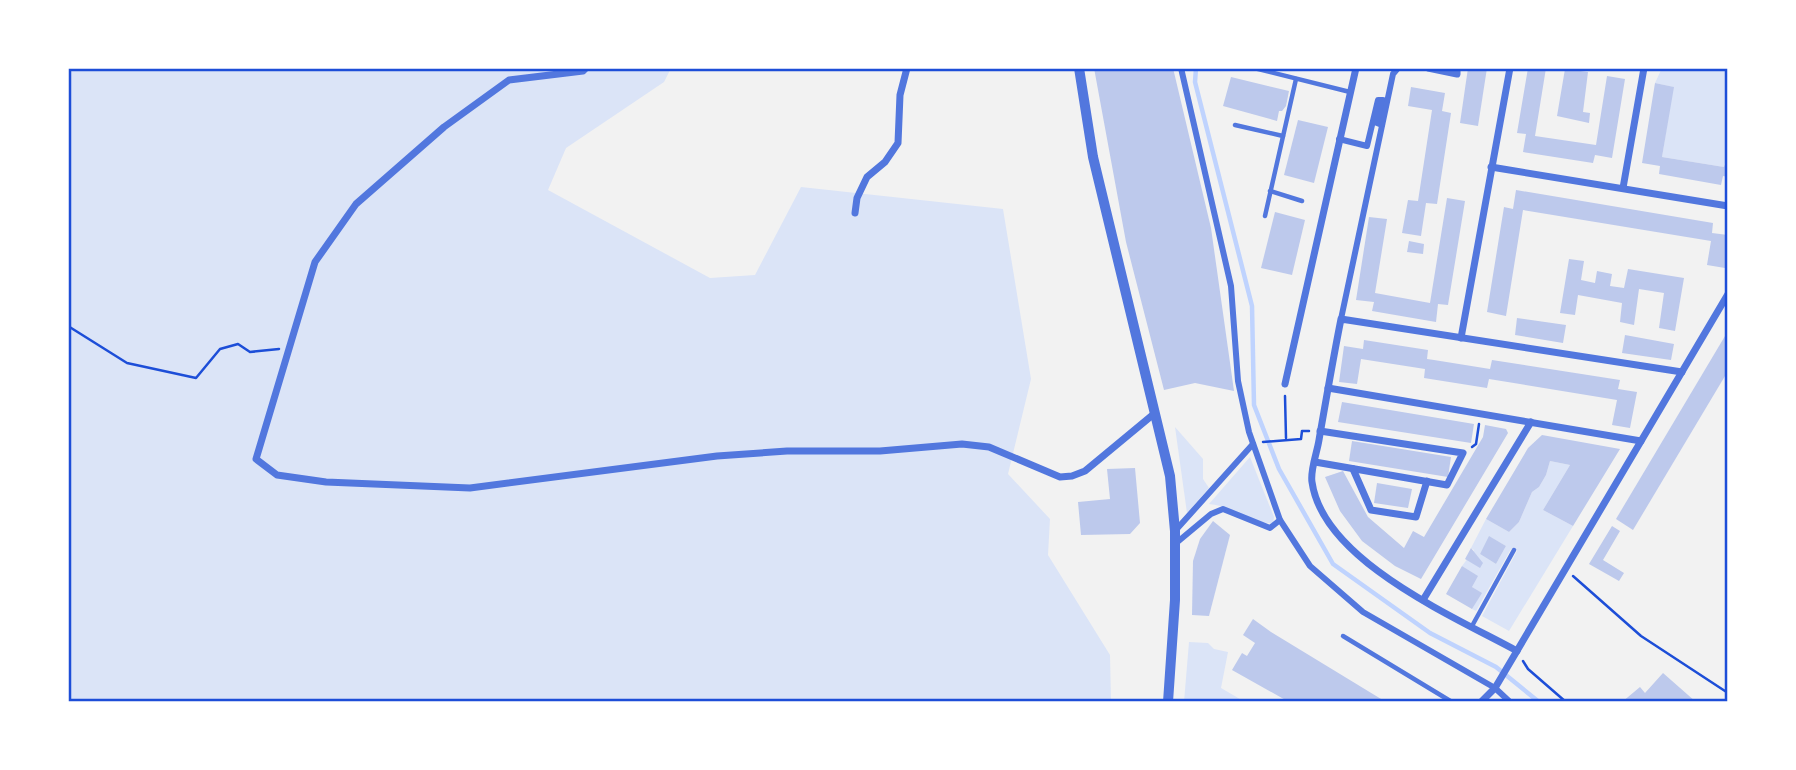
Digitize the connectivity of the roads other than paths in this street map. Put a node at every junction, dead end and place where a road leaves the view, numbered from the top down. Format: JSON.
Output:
{"nodes":[{"id":1,"x":586,"y":68,"type":"edge"},
{"id":2,"x":907,"y":68,"type":"edge"},
{"id":3,"x":1079,"y":68,"type":"edge"},
{"id":4,"x":1181,"y":68,"type":"edge"},
{"id":5,"x":1254,"y":68,"type":"edge"},
{"id":6,"x":1356,"y":68,"type":"edge"},
{"id":7,"x":1398,"y":68,"type":"edge"},
{"id":8,"x":1429,"y":68,"type":"edge"},
{"id":9,"x":1458,"y":68,"type":"edge"},
{"id":10,"x":1510,"y":68,"type":"edge"},
{"id":11,"x":1644,"y":68,"type":"edge"},
{"id":12,"x":1296,"y":79,"type":"junction"},
{"id":13,"x":1350,"y":92,"type":"junction"},
{"id":14,"x":1235,"y":124,"type":"dead end"},
{"id":15,"x":1382,"y":125,"type":"junction"},
{"id":16,"x":1283,"y":135,"type":"junction"},
{"id":17,"x":1339,"y":139,"type":"junction"},
{"id":18,"x":1491,"y":167,"type":"junction"},
{"id":19,"x":1623,"y":188,"type":"junction"},
{"id":20,"x":1270,"y":191,"type":"junction"},
{"id":21,"x":1302,"y":201,"type":"dead end"},
{"id":22,"x":1728,"y":206,"type":"edge"},
{"id":23,"x":855,"y":213,"type":"dead end"},
{"id":24,"x":1265,"y":216,"type":"dead end"},
{"id":25,"x":1728,"y":294,"type":"edge"},
{"id":26,"x":1341,"y":319,"type":"junction"},
{"id":27,"x":1461,"y":338,"type":"junction"},
{"id":28,"x":1682,"y":372,"type":"junction"},
{"id":29,"x":1284,"y":384,"type":"road end"},
{"id":30,"x":1328,"y":388,"type":"junction"},
{"id":31,"x":1155,"y":413,"type":"junction"},
{"id":32,"x":1531,"y":422,"type":"junction"},
{"id":33,"x":1321,"y":428,"type":"junction"},
{"id":34,"x":1641,"y":441,"type":"junction"},
{"id":35,"x":1253,"y":444,"type":"junction"},
{"id":36,"x":1315,"y":462,"type":"junction"},
{"id":37,"x":1353,"y":469,"type":"junction"},
{"id":38,"x":1427,"y":481,"type":"junction"},
{"id":39,"x":1280,"y":520,"type":"junction"},
{"id":40,"x":1175,"y":531,"type":"junction"},
{"id":41,"x":1175,"y":544,"type":"junction"},
{"id":42,"x":1514,"y":550,"type":"dead end"},
{"id":43,"x":1423,"y":600,"type":"junction"},
{"id":44,"x":1472,"y":626,"type":"junction"},
{"id":45,"x":1343,"y":636,"type":"dead end"},
{"id":46,"x":1517,"y":651,"type":"junction"},
{"id":47,"x":1495,"y":688,"type":"junction"},
{"id":48,"x":1168,"y":702,"type":"edge"},
{"id":49,"x":1452,"y":702,"type":"edge"},
{"id":50,"x":1480,"y":702,"type":"edge"},
{"id":51,"x":1510,"y":702,"type":"edge"}],
"edges":[{"from":1,"to":31,"type":"street"},
{"from":2,"to":23,"type":"street"},
{"from":3,"to":31,"type":"street"},
{"from":4,"to":35,"type":"street"},
{"from":5,"to":12,"type":"lane"},
{"from":6,"to":13,"type":"street"},
{"from":7,"to":15,"type":"street"},
{"from":8,"to":9,"type":"street"},
{"from":10,"to":18,"type":"street"},
{"from":11,"to":19,"type":"street"},
{"from":12,"to":13,"type":"lane"},
{"from":12,"to":16,"type":"lane"},
{"from":13,"to":17,"type":"street"},
{"from":14,"to":16,"type":"lane"},
{"from":15,"to":17,"type":"street"},
{"from":15,"to":26,"type":"street"},
{"from":16,"to":20,"type":"lane"},
{"from":17,"to":29,"type":"street"},
{"from":18,"to":19,"type":"street"},
{"from":18,"to":27,"type":"street"},
{"from":19,"to":22,"type":"street"},
{"from":20,"to":21,"type":"lane"},
{"from":20,"to":24,"type":"lane"},
{"from":25,"to":28,"type":"street"},
{"from":26,"to":27,"type":"street"},
{"from":26,"to":30,"type":"street"},
{"from":27,"to":28,"type":"street"},
{"from":28,"to":34,"type":"street"},
{"from":30,"to":32,"type":"street"},
{"from":30,"to":33,"type":"street"},
{"from":31,"to":40,"type":"street"},
{"from":32,"to":34,"type":"street"},
{"from":32,"to":43,"type":"street"},
{"from":33,"to":36,"type":"street"},
{"from":33,"to":38,"type":"street"},
{"from":34,"to":46,"type":"street"},
{"from":35,"to":39,"type":"street"},
{"from":35,"to":40,"type":"street"},
{"from":36,"to":37,"type":"street"},
{"from":36,"to":43,"type":"street"},
{"from":37,"to":38,"type":"street"},
{"from":37,"to":38,"type":"street"},
{"from":39,"to":41,"type":"street"},
{"from":39,"to":47,"type":"street"},
{"from":40,"to":41,"type":"street"},
{"from":41,"to":48,"type":"street"},
{"from":42,"to":44,"type":"lane"},
{"from":43,"to":44,"type":"street"},
{"from":44,"to":46,"type":"street"},
{"from":45,"to":49,"type":"lane"},
{"from":46,"to":47,"type":"street"},
{"from":47,"to":50,"type":"street"},
{"from":47,"to":51,"type":"street"}]}
